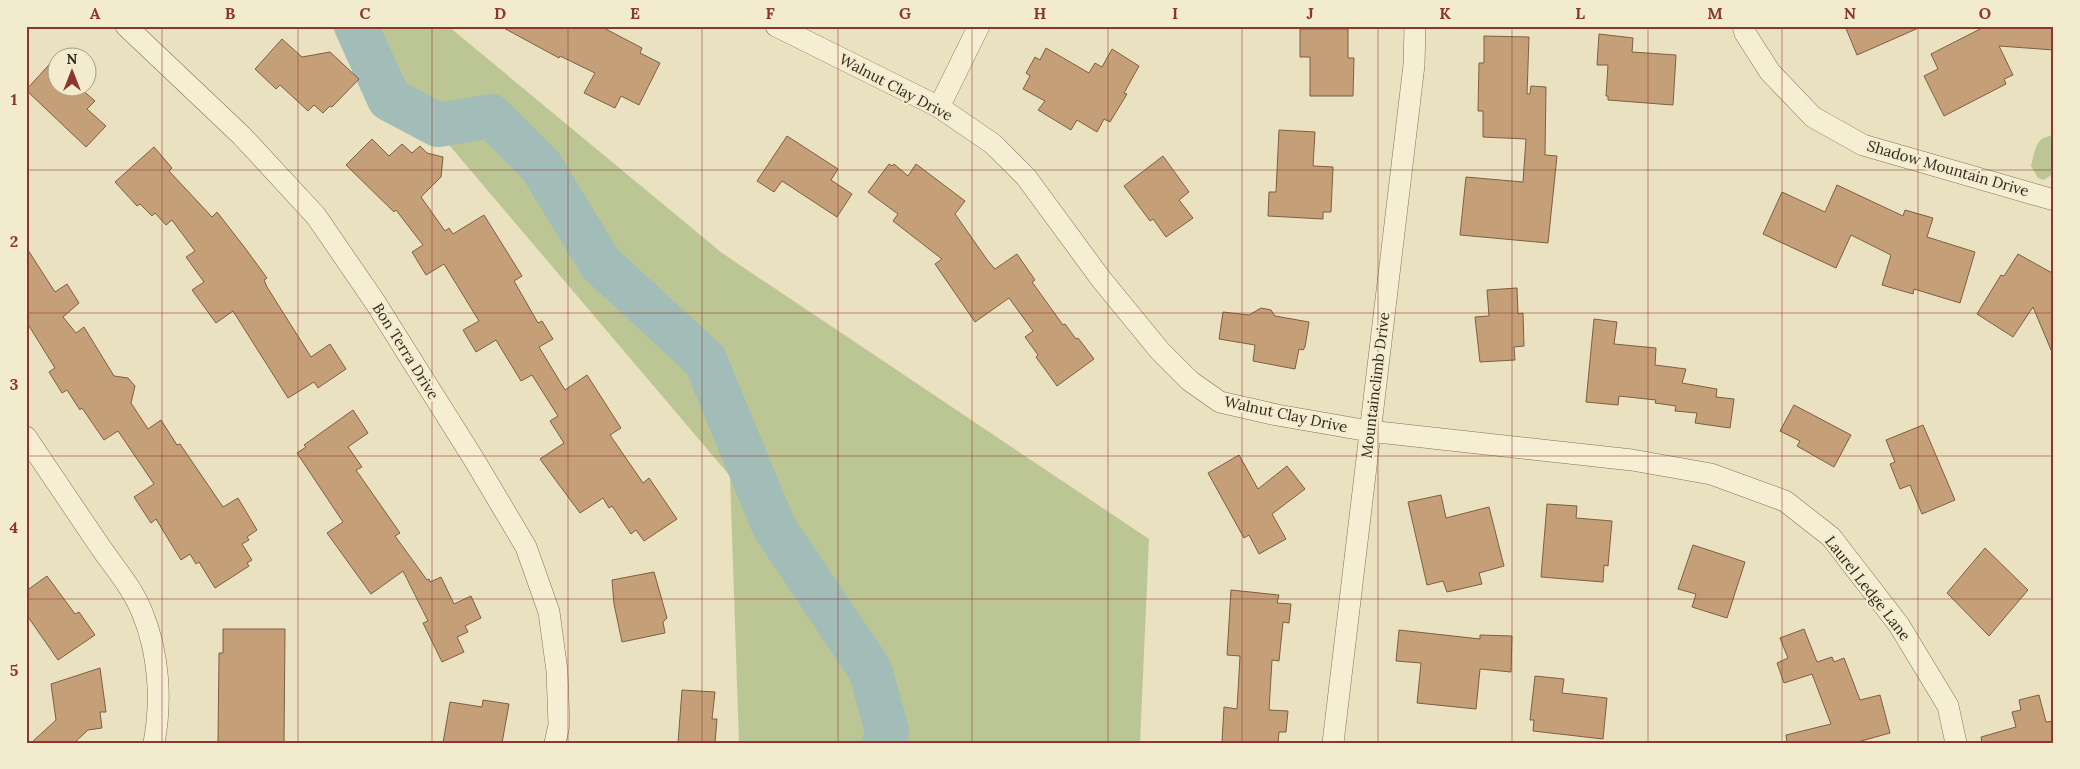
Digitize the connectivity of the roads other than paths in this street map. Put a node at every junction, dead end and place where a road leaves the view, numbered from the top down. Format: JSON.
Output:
{"nodes":[{"id":1,"x":126,"y":26,"type":"edge"},
{"id":2,"x":776,"y":26,"type":"edge"},
{"id":3,"x":979,"y":26,"type":"edge"},
{"id":4,"x":1415,"y":26,"type":"edge"},
{"id":5,"x":1743,"y":26,"type":"edge"},
{"id":6,"x":939,"y":107,"type":"junction"},
{"id":7,"x":2054,"y":200,"type":"edge"},
{"id":8,"x":1369,"y":431,"type":"junction"},
{"id":9,"x":26,"y":438,"type":"edge"},
{"id":10,"x":1785,"y":501,"type":"joint"},
{"id":11,"x":154,"y":743,"type":"edge"},
{"id":12,"x":555,"y":743,"type":"edge"},
{"id":13,"x":1333,"y":743,"type":"edge"},
{"id":14,"x":1956,"y":743,"type":"edge"}],
"edges":[{"from":1,"to":12,"type":"street","name":"Bon Terra Drive"},
{"from":2,"to":6,"type":"street","name":"Walnut Clay Drive"},
{"from":3,"to":6,"type":"street"},
{"from":4,"to":8,"type":"street","name":"Mountainclimb Drive"},
{"from":5,"to":7,"type":"street","name":"Shadow Mountain Drive"},
{"from":6,"to":8,"type":"street","name":"Walnut Clay Drive"},
{"from":8,"to":10,"type":"street","name":"Walnut Clay Drive"},
{"from":8,"to":13,"type":"street","name":"Mountainclimb Drive"},
{"from":9,"to":11,"type":"street"},
{"from":10,"to":14,"type":"street","name":"Laurel Ledge Lane"}]}
